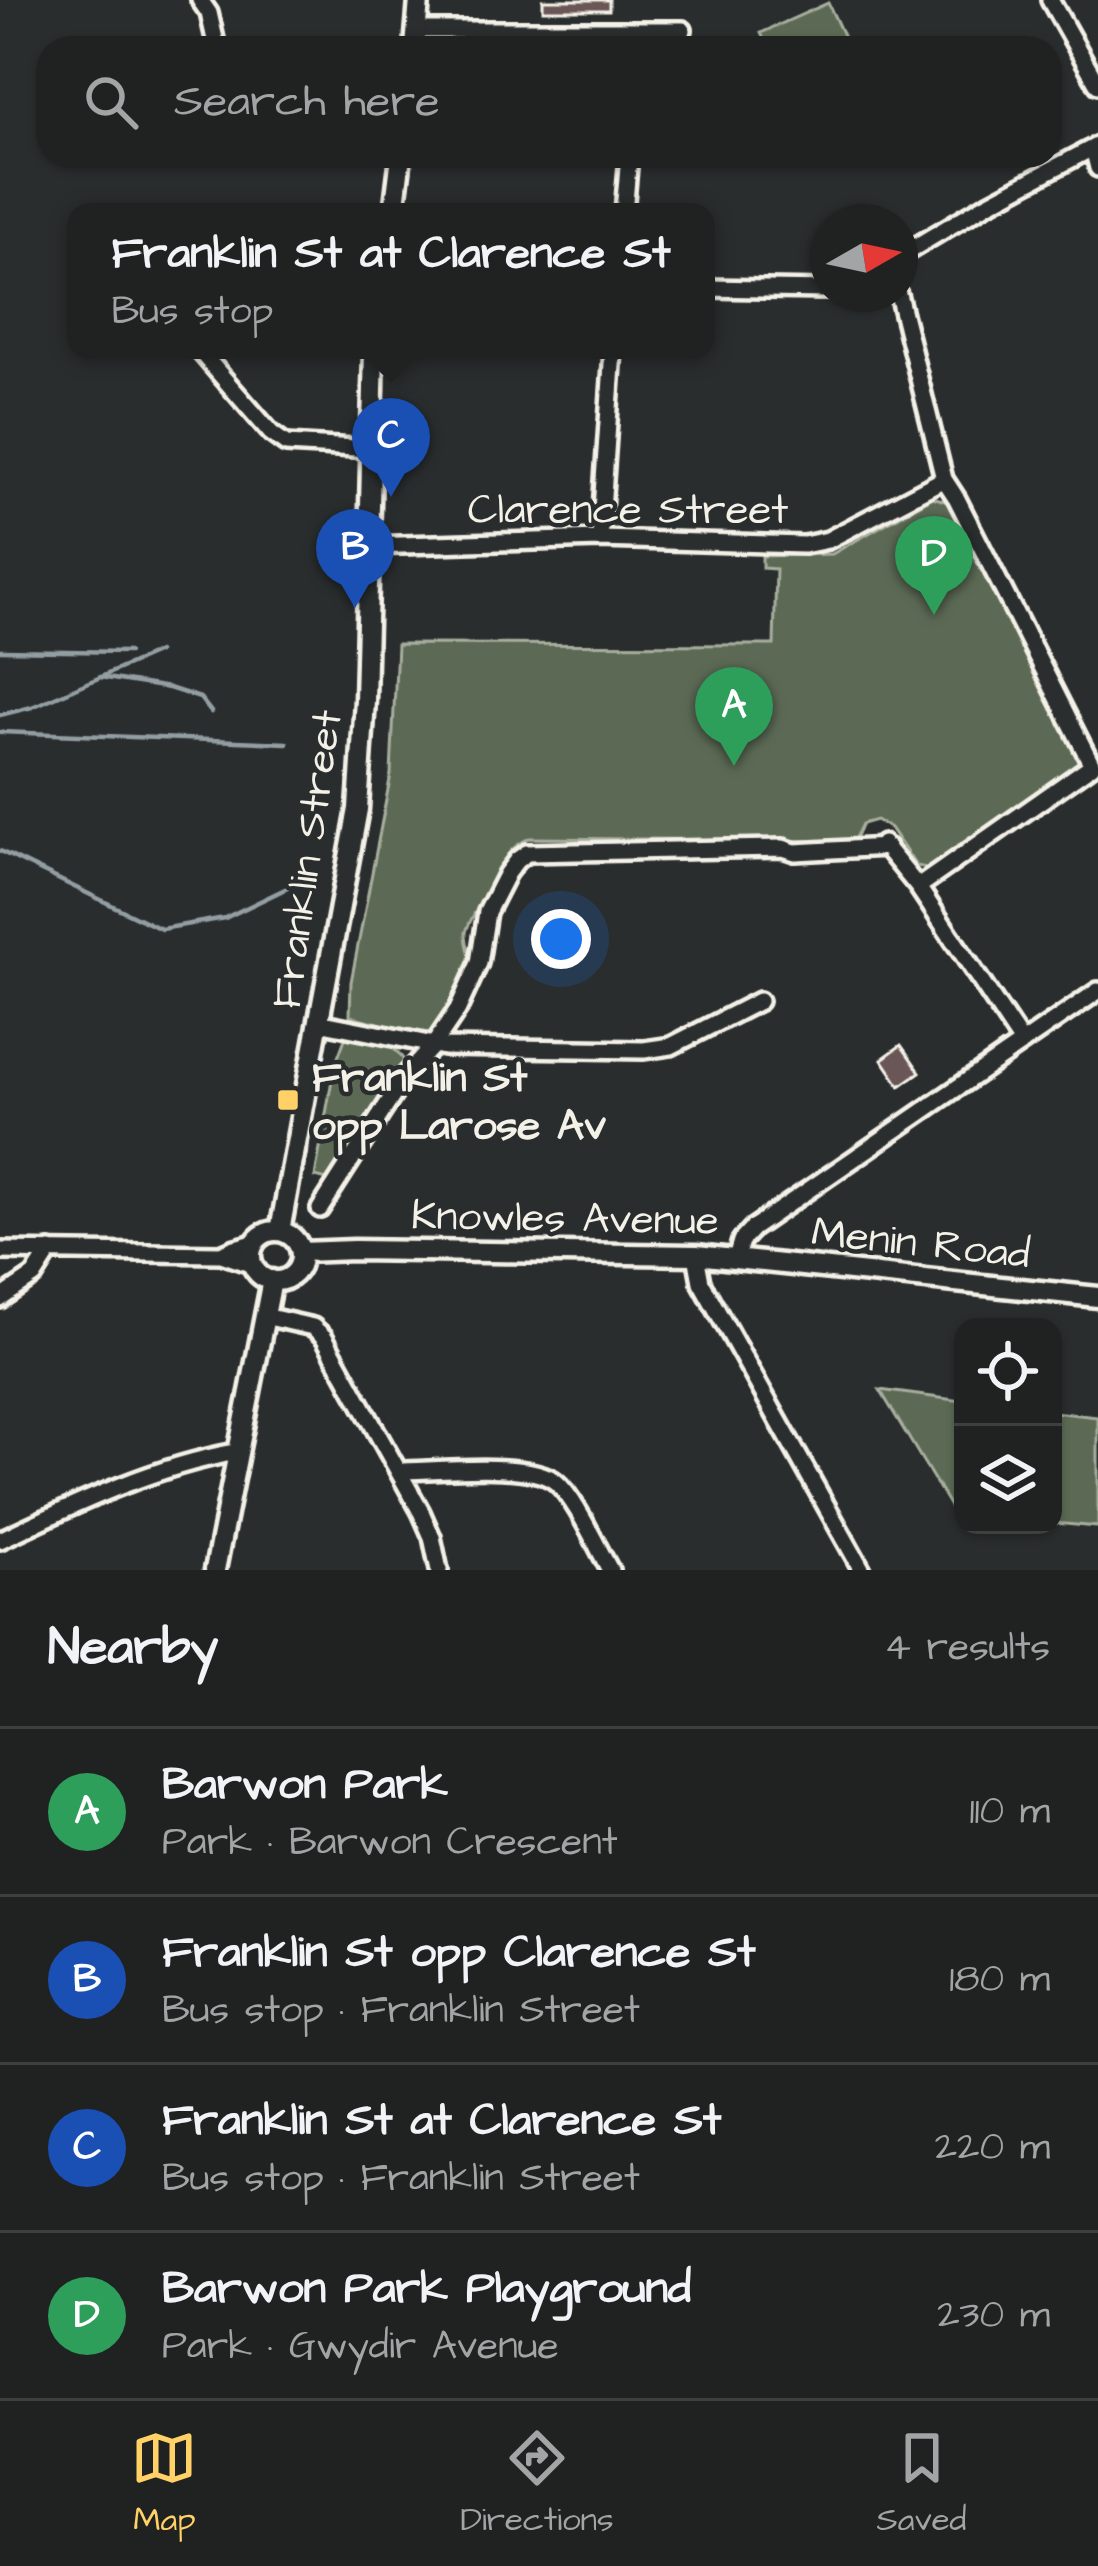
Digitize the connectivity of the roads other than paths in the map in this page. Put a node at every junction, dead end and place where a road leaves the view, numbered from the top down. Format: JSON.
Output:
{"nodes":[{"id":1,"x":200,"y":0,"type":"edge"},
{"id":2,"x":419,"y":0,"type":"edge"},
{"id":3,"x":1050,"y":0,"type":"edge"},
{"id":4,"x":641,"y":30,"type":"junction"},
{"id":5,"x":683,"y":30,"type":"dead end"},
{"id":6,"x":215,"y":36,"type":"edge"},
{"id":7,"x":416,"y":36,"type":"edge"},
{"id":8,"x":491,"y":36,"type":"edge"},
{"id":9,"x":641,"y":36,"type":"edge"},
{"id":10,"x":1098,"y":85,"type":"edge"},
{"id":11,"x":1095,"y":147,"type":"edge"},
{"id":12,"x":1062,"y":164,"type":"edge"},
{"id":13,"x":1098,"y":167,"type":"edge"},
{"id":14,"x":400,"y":168,"type":"edge"},
{"id":15,"x":628,"y":168,"type":"edge"},
{"id":16,"x":1055,"y":168,"type":"edge"},
{"id":17,"x":395,"y":203,"type":"edge"},
{"id":18,"x":625,"y":203,"type":"edge"},
{"id":19,"x":918,"y":245,"type":"edge"},
{"id":20,"x":715,"y":288,"type":"edge"},
{"id":21,"x":810,"y":290,"type":"edge"},
{"id":22,"x":902,"y":312,"type":"edge"},
{"id":23,"x":208,"y":359,"type":"edge"},
{"id":24,"x":374,"y":359,"type":"edge"},
{"id":25,"x":612,"y":359,"type":"edge"},
{"id":26,"x":372,"y":449,"type":"junction"},
{"id":27,"x":944,"y":479,"type":"junction"},
{"id":28,"x":600,"y":539,"type":"junction"},
{"id":29,"x":370,"y":547,"type":"junction"},
{"id":30,"x":918,"y":887,"type":"junction"},
{"id":31,"x":1098,"y":991,"type":"edge"},
{"id":32,"x":759,"y":1001,"type":"dead end"},
{"id":33,"x":318,"y":1022,"type":"junction"},
{"id":34,"x":1022,"y":1043,"type":"junction"},
{"id":35,"x":433,"y":1046,"type":"junction"},
{"id":36,"x":320,"y":1209,"type":"dead end"},
{"id":37,"x":280,"y":1231,"type":"junction"},
{"id":38,"x":254,"y":1244,"type":"junction"},
{"id":39,"x":0,"y":1251,"type":"edge"},
{"id":40,"x":50,"y":1251,"type":"junction"},
{"id":41,"x":301,"y":1252,"type":"junction"},
{"id":42,"x":220,"y":1255,"type":"junction"},
{"id":43,"x":696,"y":1255,"type":"junction"},
{"id":44,"x":736,"y":1258,"type":"junction"},
{"id":45,"x":253,"y":1265,"type":"junction"},
{"id":46,"x":272,"y":1280,"type":"junction"},
{"id":47,"x":1098,"y":1297,"type":"edge"},
{"id":48,"x":0,"y":1299,"type":"edge"},
{"id":49,"x":264,"y":1316,"type":"junction"},
{"id":50,"x":236,"y":1452,"type":"junction"},
{"id":51,"x":399,"y":1471,"type":"junction"},
{"id":52,"x":0,"y":1540,"type":"edge"},
{"id":53,"x":215,"y":1570,"type":"edge"},
{"id":54,"x":439,"y":1570,"type":"edge"},
{"id":55,"x":610,"y":1570,"type":"edge"},
{"id":56,"x":862,"y":1570,"type":"edge"}],
"edges":[{"from":1,"to":6,"type":"street"},
{"from":2,"to":7,"type":"street"},
{"from":3,"to":10,"type":"street"},
{"from":4,"to":5,"type":"street"},
{"from":4,"to":8,"type":"street"},
{"from":4,"to":9,"type":"street"},
{"from":11,"to":12,"type":"street"},
{"from":11,"to":13,"type":"street"},
{"from":14,"to":17,"type":"street"},
{"from":15,"to":18,"type":"street"},
{"from":16,"to":19,"type":"street"},
{"from":20,"to":21,"type":"street"},
{"from":22,"to":27,"type":"street"},
{"from":23,"to":26,"type":"street"},
{"from":24,"to":26,"type":"street","name":"Franklin Street"},
{"from":25,"to":28,"type":"street"},
{"from":26,"to":29,"type":"street","name":"Franklin Street"},
{"from":27,"to":28,"type":"street","name":"Clarence Street"},
{"from":27,"to":30,"type":"street"},
{"from":28,"to":29,"type":"street","name":"Clarence Street"},
{"from":29,"to":33,"type":"street","name":"Franklin Street"},
{"from":30,"to":34,"type":"street"},
{"from":30,"to":35,"type":"street"},
{"from":31,"to":34,"type":"street","name":"Knowles Avenue"},
{"from":32,"to":35,"type":"street"},
{"from":33,"to":35,"type":"street"},
{"from":33,"to":37,"type":"street","name":"Franklin Street"},
{"from":34,"to":44,"type":"street","name":"Knowles Avenue"},
{"from":35,"to":36,"type":"street"},
{"from":37,"to":38,"type":"street"},
{"from":37,"to":41,"type":"street"},
{"from":38,"to":42,"type":"street"},
{"from":38,"to":45,"type":"street"},
{"from":39,"to":40,"type":"street"},
{"from":40,"to":42,"type":"street"},
{"from":40,"to":48,"type":"street"},
{"from":41,"to":43,"type":"street","name":"Knowles Avenue"},
{"from":41,"to":46,"type":"street"},
{"from":42,"to":45,"type":"street"},
{"from":43,"to":44,"type":"street","name":"Knowles Avenue"},
{"from":43,"to":56,"type":"street"},
{"from":44,"to":47,"type":"street","name":"Menin Road"},
{"from":45,"to":46,"type":"street"},
{"from":46,"to":49,"type":"street"},
{"from":49,"to":50,"type":"street"},
{"from":49,"to":51,"type":"street"},
{"from":50,"to":52,"type":"street"},
{"from":50,"to":53,"type":"street"},
{"from":51,"to":54,"type":"street"},
{"from":51,"to":55,"type":"street"}]}
